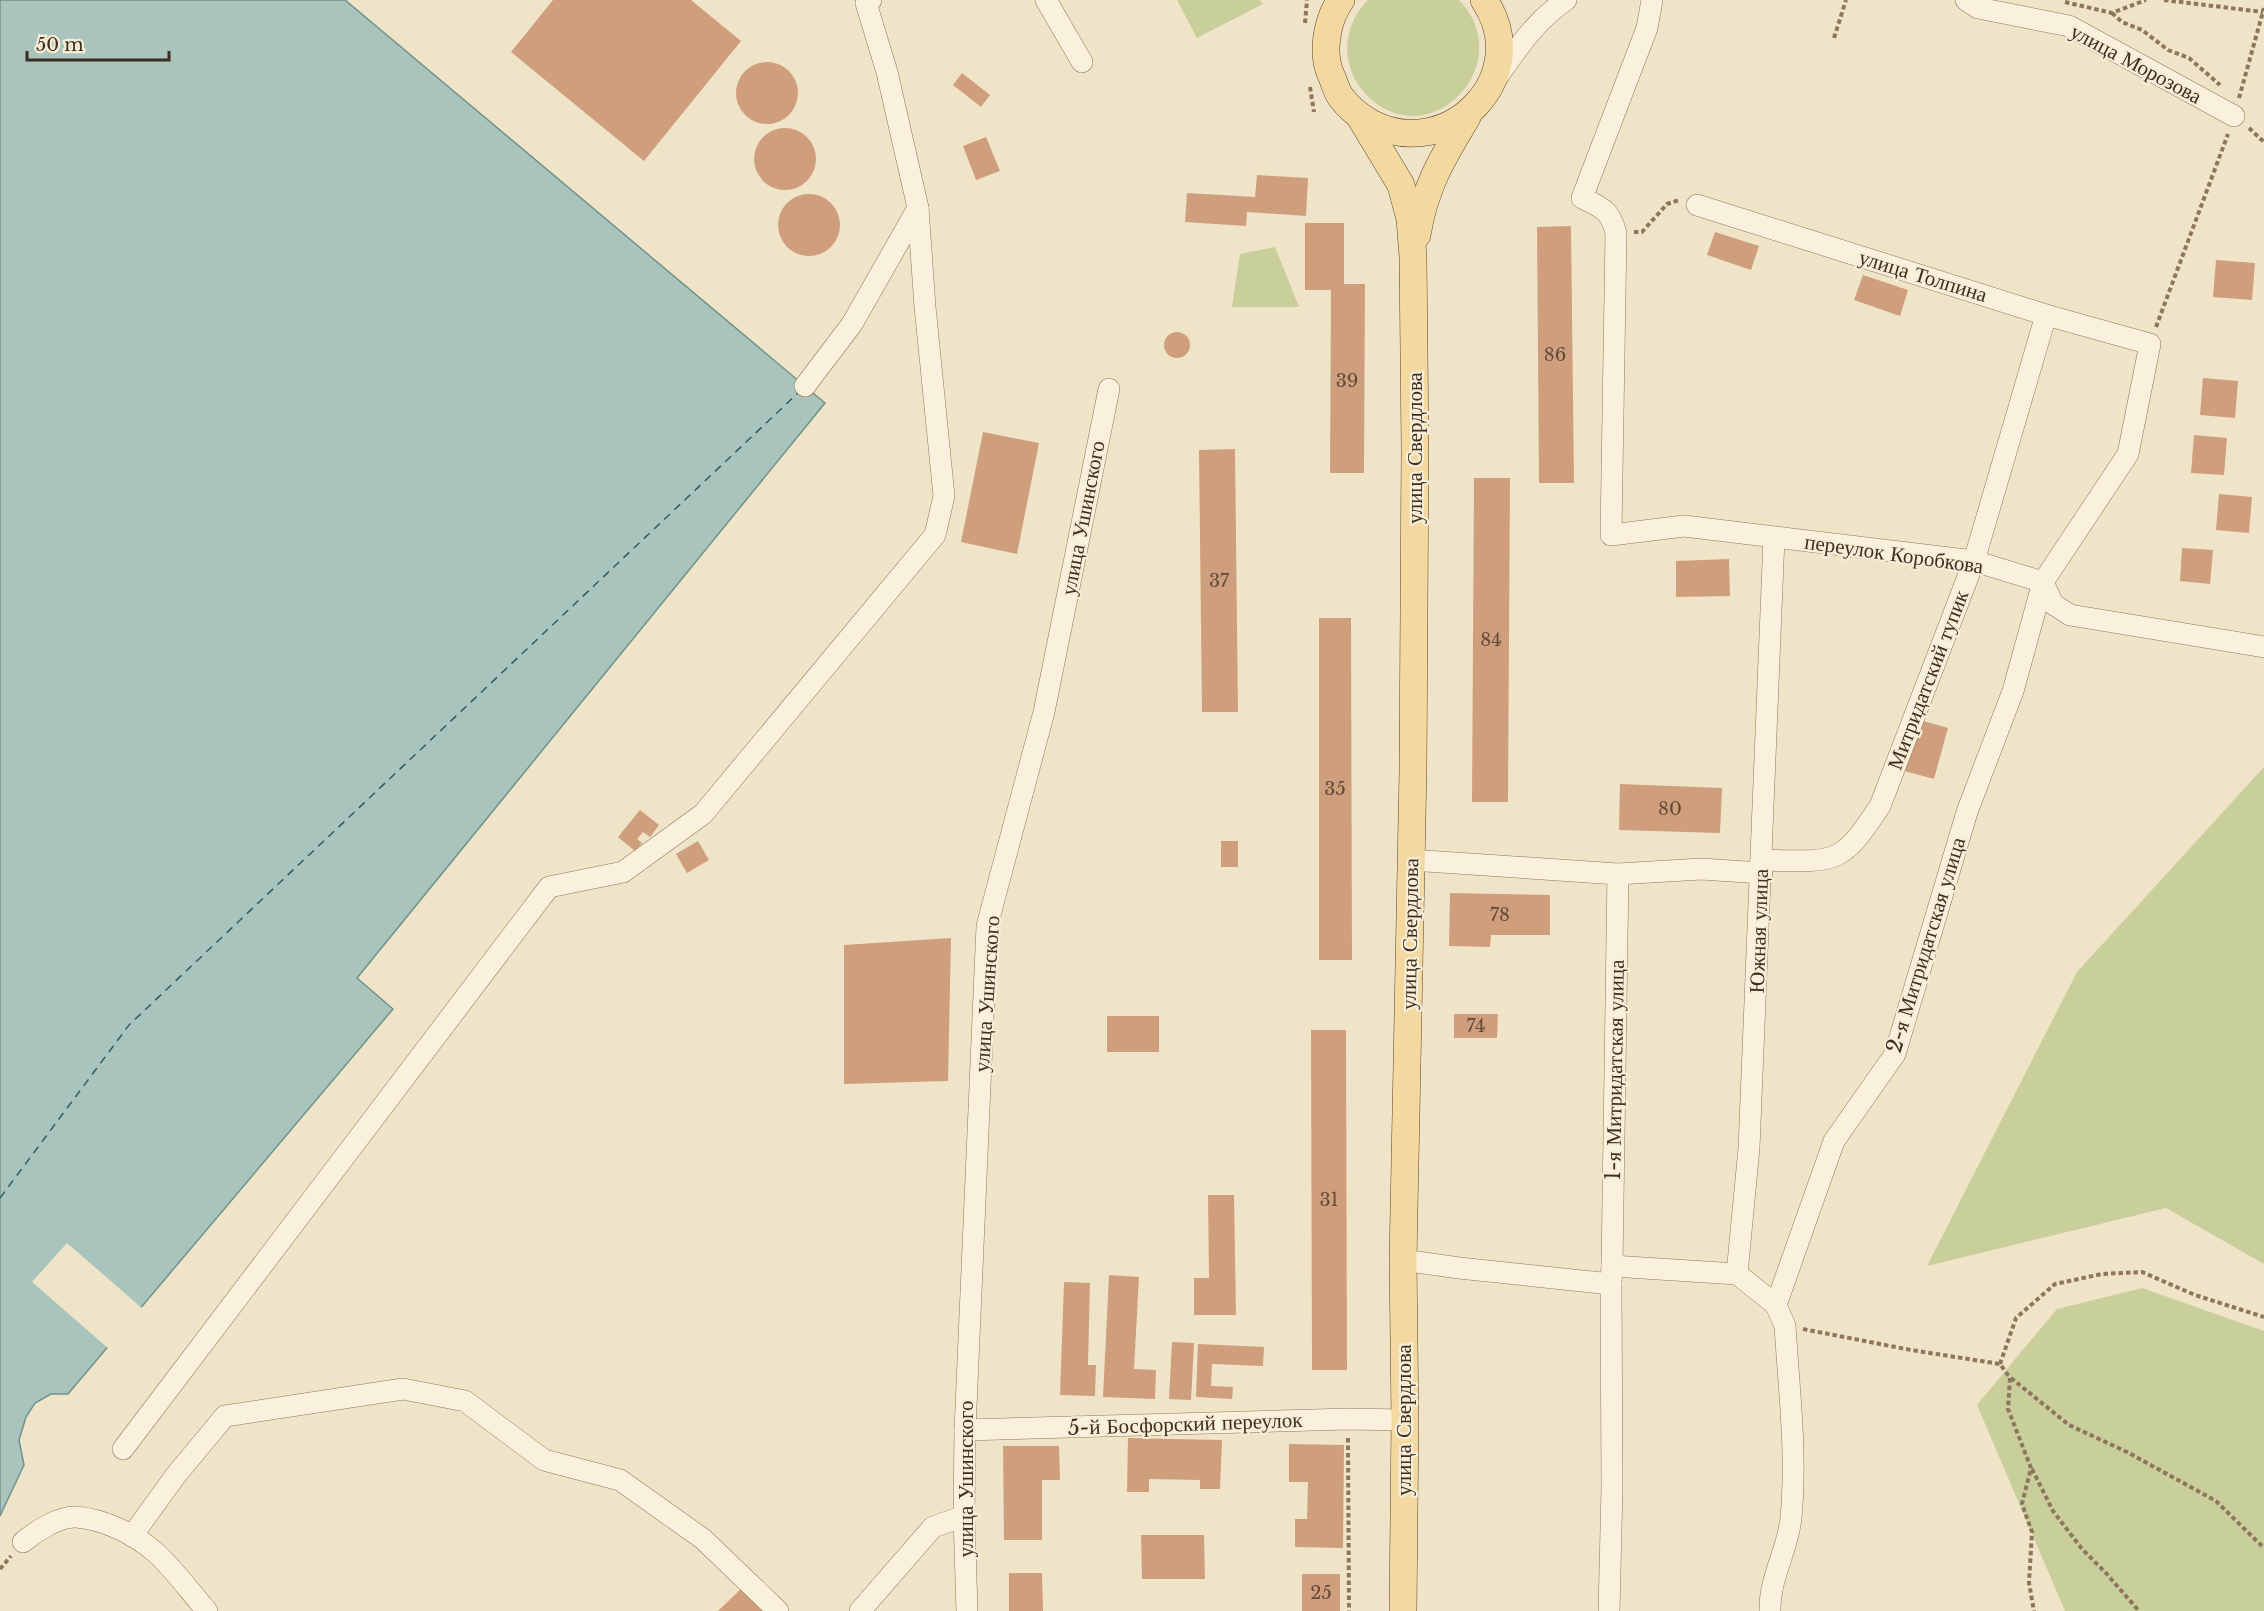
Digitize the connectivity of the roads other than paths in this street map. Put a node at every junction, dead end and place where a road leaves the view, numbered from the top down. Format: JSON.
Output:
{"nodes":[{"id":1,"x":1046,"y":0,"type":"edge"},
{"id":2,"x":1329,"y":0,"type":"edge"},
{"id":3,"x":1341,"y":0,"type":"edge"},
{"id":4,"x":1484,"y":0,"type":"edge"},
{"id":5,"x":1566,"y":0,"type":"edge"},
{"id":6,"x":1652,"y":0,"type":"edge"},
{"id":7,"x":1966,"y":0,"type":"edge"},
{"id":8,"x":866,"y":1,"type":"edge"},
{"id":9,"x":1327,"y":35,"type":"junction"},
{"id":10,"x":1082,"y":62,"type":"dead end"},
{"id":11,"x":1488,"y":92,"type":"junction"},
{"id":12,"x":2234,"y":106,"type":"road end"},
{"id":13,"x":1469,"y":114,"type":"junction"},
{"id":14,"x":1360,"y":117,"type":"junction"},
{"id":15,"x":1697,"y":205,"type":"road end"},
{"id":16,"x":918,"y":208,"type":"junction"},
{"id":17,"x":1413,"y":257,"type":"junction"},
{"id":18,"x":2046,"y":315,"type":"junction"},
{"id":19,"x":2150,"y":344,"type":"joint"},
{"id":20,"x":805,"y":386,"type":"dead end"},
{"id":21,"x":1109,"y":389,"type":"dead end"},
{"id":22,"x":1774,"y":538,"type":"junction"},
{"id":23,"x":1974,"y":561,"type":"junction"},
{"id":24,"x":2043,"y":582,"type":"junction"},
{"id":25,"x":2264,"y":647,"type":"edge"},
{"id":26,"x":1411,"y":860,"type":"junction"},
{"id":27,"x":1762,"y":867,"type":"junction"},
{"id":28,"x":1618,"y":874,"type":"junction"},
{"id":29,"x":1402,"y":1260,"type":"junction"},
{"id":30,"x":1737,"y":1274,"type":"junction"},
{"id":31,"x":1612,"y":1275,"type":"junction"},
{"id":32,"x":1776,"y":1305,"type":"junction"},
{"id":33,"x":1405,"y":1420,"type":"junction"},
{"id":34,"x":965,"y":1430,"type":"junction"},
{"id":35,"x":123,"y":1449,"type":"dead end"},
{"id":36,"x":964,"y":1516,"type":"junction"},
{"id":37,"x":132,"y":1536,"type":"junction"},
{"id":38,"x":23,"y":1542,"type":"dead end"},
{"id":39,"x":207,"y":1611,"type":"edge"},
{"id":40,"x":778,"y":1611,"type":"edge"},
{"id":41,"x":860,"y":1611,"type":"edge"},
{"id":42,"x":967,"y":1611,"type":"edge"},
{"id":43,"x":1403,"y":1611,"type":"edge"},
{"id":44,"x":1609,"y":1611,"type":"edge"},
{"id":45,"x":1770,"y":1611,"type":"edge"}],
"edges":[{"from":1,"to":10,"type":"street"},
{"from":2,"to":9,"type":"main road"},
{"from":3,"to":9,"type":"main road"},
{"from":4,"to":11,"type":"main road"},
{"from":5,"to":11,"type":"street"},
{"from":6,"to":22,"type":"street","name":"переулок Коробкова"},
{"from":7,"to":12,"type":"street","name":"улица Морозова"},
{"from":8,"to":16,"type":"street"},
{"from":9,"to":14,"type":"main road"},
{"from":11,"to":13,"type":"main road"},
{"from":13,"to":14,"type":"main road"},
{"from":13,"to":17,"type":"main road"},
{"from":14,"to":17,"type":"main road"},
{"from":15,"to":18,"type":"street","name":"улица Толпина"},
{"from":16,"to":20,"type":"street"},
{"from":16,"to":35,"type":"street"},
{"from":17,"to":26,"type":"main road","name":"улица Свердлова"},
{"from":18,"to":19,"type":"street","name":"улица Толпина"},
{"from":18,"to":23,"type":"street","name":"Митридатский тупик"},
{"from":19,"to":24,"type":"street","name":"2-я Митридатская улица"},
{"from":21,"to":34,"type":"street","name":"улица Ушинского"},
{"from":22,"to":23,"type":"street","name":"переулок Коробкова"},
{"from":22,"to":27,"type":"street","name":"Южная улица"},
{"from":23,"to":24,"type":"street","name":"переулок Коробкова"},
{"from":23,"to":27,"type":"street","name":"Митридатский тупик"},
{"from":24,"to":25,"type":"street"},
{"from":24,"to":32,"type":"street","name":"2-я Митридатская улица"},
{"from":26,"to":28,"type":"street","name":"Митридатский тупик"},
{"from":26,"to":29,"type":"main road","name":"улица Свердлова"},
{"from":27,"to":28,"type":"street","name":"Митридатский тупик"},
{"from":27,"to":30,"type":"street","name":"Южная улица"},
{"from":28,"to":31,"type":"street","name":"1-я Митридатская улица"},
{"from":29,"to":31,"type":"street"},
{"from":29,"to":33,"type":"main road","name":"улица Свердлова"},
{"from":30,"to":31,"type":"street"},
{"from":30,"to":32,"type":"street"},
{"from":31,"to":44,"type":"street","name":"1-я Митридатская улица"},
{"from":32,"to":45,"type":"street"},
{"from":33,"to":34,"type":"street","name":"5-й Босфорский переулок"},
{"from":33,"to":43,"type":"main road","name":"улица Свердлова"},
{"from":34,"to":36,"type":"street","name":"улица Ушинского"},
{"from":36,"to":41,"type":"street"},
{"from":36,"to":42,"type":"street","name":"улица Ушинского"},
{"from":37,"to":38,"type":"street"},
{"from":37,"to":39,"type":"street"},
{"from":37,"to":40,"type":"street"}]}
